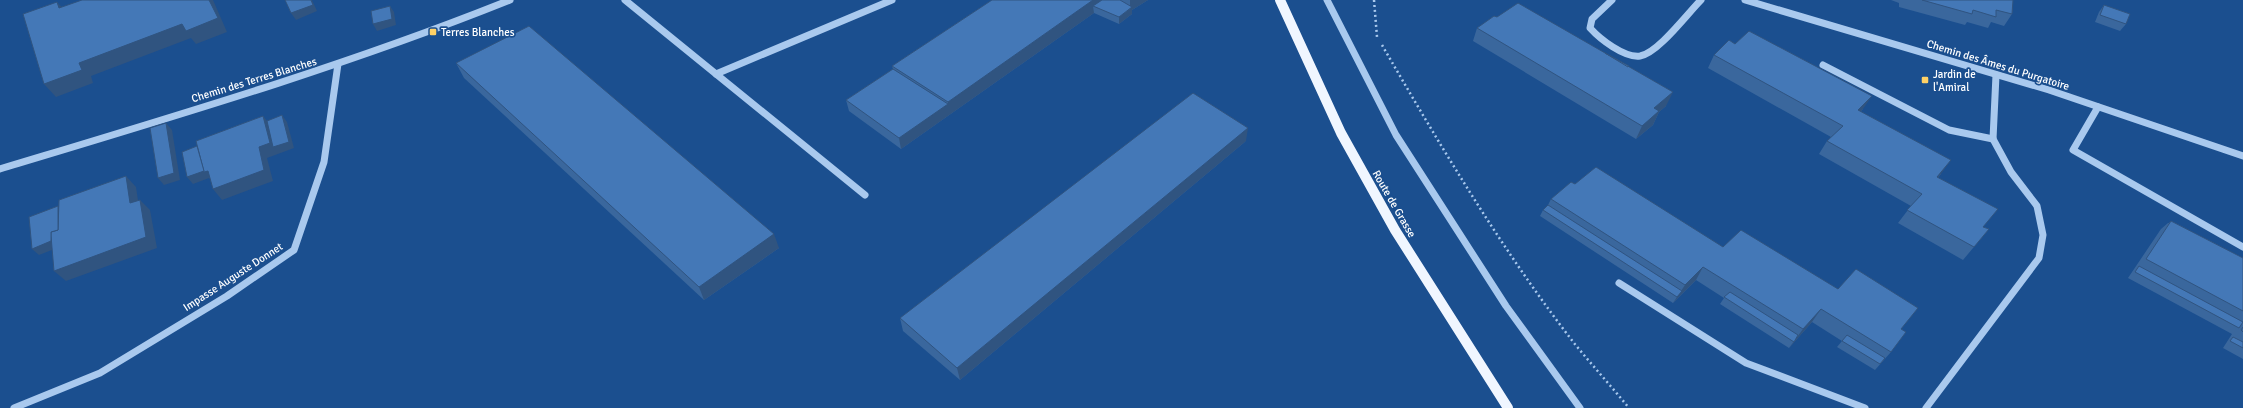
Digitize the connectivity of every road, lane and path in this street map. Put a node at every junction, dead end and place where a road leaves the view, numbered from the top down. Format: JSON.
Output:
{"nodes":[{"id":1,"x":510,"y":0,"type":"edge"},
{"id":2,"x":625,"y":0,"type":"edge"},
{"id":3,"x":892,"y":0,"type":"edge"},
{"id":4,"x":1280,"y":0,"type":"edge"},
{"id":5,"x":1327,"y":0,"type":"edge"},
{"id":6,"x":1374,"y":0,"type":"edge"},
{"id":7,"x":1612,"y":0,"type":"edge"},
{"id":8,"x":1701,"y":0,"type":"edge"},
{"id":9,"x":1745,"y":0,"type":"edge"},
{"id":10,"x":338,"y":64,"type":"junction"},
{"id":11,"x":1823,"y":65,"type":"dead end"},
{"id":12,"x":716,"y":74,"type":"junction"},
{"id":13,"x":1996,"y":75,"type":"junction"},
{"id":14,"x":2098,"y":107,"type":"junction"},
{"id":15,"x":1993,"y":139,"type":"junction"},
{"id":16,"x":2243,"y":156,"type":"edge"},
{"id":17,"x":0,"y":168,"type":"edge"},
{"id":18,"x":865,"y":195,"type":"dead end"},
{"id":19,"x":2243,"y":247,"type":"edge"},
{"id":20,"x":1619,"y":283,"type":"dead end"},
{"id":21,"x":14,"y":408,"type":"edge"},
{"id":22,"x":1508,"y":408,"type":"edge"},
{"id":23,"x":1580,"y":408,"type":"edge"},
{"id":24,"x":1628,"y":408,"type":"edge"},
{"id":25,"x":1865,"y":408,"type":"edge"},
{"id":26,"x":1926,"y":408,"type":"edge"}],
"edges":[{"from":1,"to":10,"type":"street","name":"Chemin des Terres Blanches"},
{"from":2,"to":12,"type":"street"},
{"from":3,"to":12,"type":"street"},
{"from":4,"to":22,"type":"main road","name":"Route de Grasse"},
{"from":5,"to":23,"type":"street"},
{"from":6,"to":24,"type":"path"},
{"from":7,"to":8,"type":"street"},
{"from":9,"to":13,"type":"street","name":"Chemin des Âmes du Purgatoire"},
{"from":10,"to":17,"type":"street","name":"Chemin des Terres Blanches"},
{"from":10,"to":21,"type":"street","name":"Impasse Auguste Donnet"},
{"from":11,"to":15,"type":"street"},
{"from":12,"to":18,"type":"street"},
{"from":13,"to":14,"type":"street","name":"Chemin des Âmes du Purgatoire"},
{"from":13,"to":15,"type":"street"},
{"from":14,"to":16,"type":"street","name":"Chemin des Âmes du Purgatoire"},
{"from":14,"to":19,"type":"street"},
{"from":15,"to":26,"type":"street"},
{"from":20,"to":25,"type":"street"}]}
